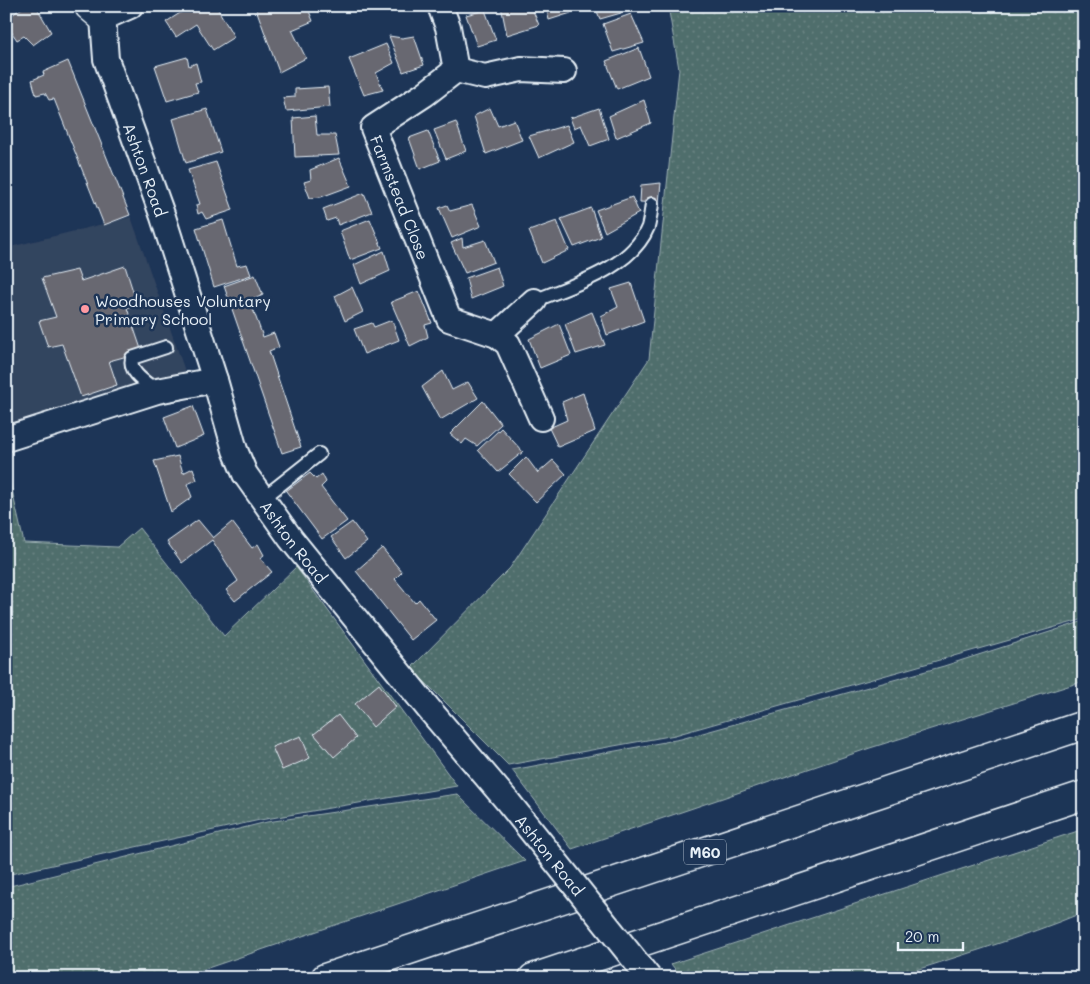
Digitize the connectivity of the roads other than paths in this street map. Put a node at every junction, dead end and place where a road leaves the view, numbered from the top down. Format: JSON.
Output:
{"nodes":[{"id":1,"x":130,"y":6,"type":"edge"},
{"id":2,"x":440,"y":6,"type":"edge"},
{"id":3,"x":96,"y":12,"type":"edge"},
{"id":4,"x":456,"y":70,"type":"junction"},
{"id":5,"x":564,"y":71,"type":"dead end"},
{"id":6,"x":652,"y":204,"type":"dead end"},
{"id":7,"x":534,"y":301,"type":"joint"},
{"id":8,"x":497,"y":335,"type":"junction"},
{"id":9,"x":166,"y":347,"type":"dead end"},
{"id":10,"x":215,"y":380,"type":"junction"},
{"id":11,"x":157,"y":391,"type":"junction"},
{"id":12,"x":541,"y":418,"type":"dead end"},
{"id":13,"x":6,"y":439,"type":"edge"},
{"id":14,"x":319,"y":454,"type":"dead end"},
{"id":15,"x":262,"y":499,"type":"junction"},
{"id":16,"x":1084,"y":725,"type":"edge"},
{"id":17,"x":1084,"y":796,"type":"edge"},
{"id":18,"x":326,"y":978,"type":"edge"},
{"id":19,"x":533,"y":978,"type":"edge"},
{"id":20,"x":649,"y":978,"type":"edge"}],
"edges":[{"from":1,"to":3,"type":"street"},
{"from":2,"to":4,"type":"street"},
{"from":3,"to":10,"type":"street","name":"Ashton Road"},
{"from":4,"to":5,"type":"street"},
{"from":4,"to":8,"type":"street","name":"Farmstead Close"},
{"from":6,"to":7,"type":"lane"},
{"from":7,"to":8,"type":"street"},
{"from":8,"to":12,"type":"street"},
{"from":9,"to":11,"type":"lane"},
{"from":10,"to":11,"type":"street"},
{"from":10,"to":15,"type":"street","name":"Ashton Road"},
{"from":11,"to":13,"type":"street"},
{"from":14,"to":15,"type":"lane"},
{"from":15,"to":20,"type":"street","name":"Ashton Road","bridge":true},
{"from":16,"to":18,"type":"highway","number":"M60"},
{"from":17,"to":19,"type":"highway"}]}
